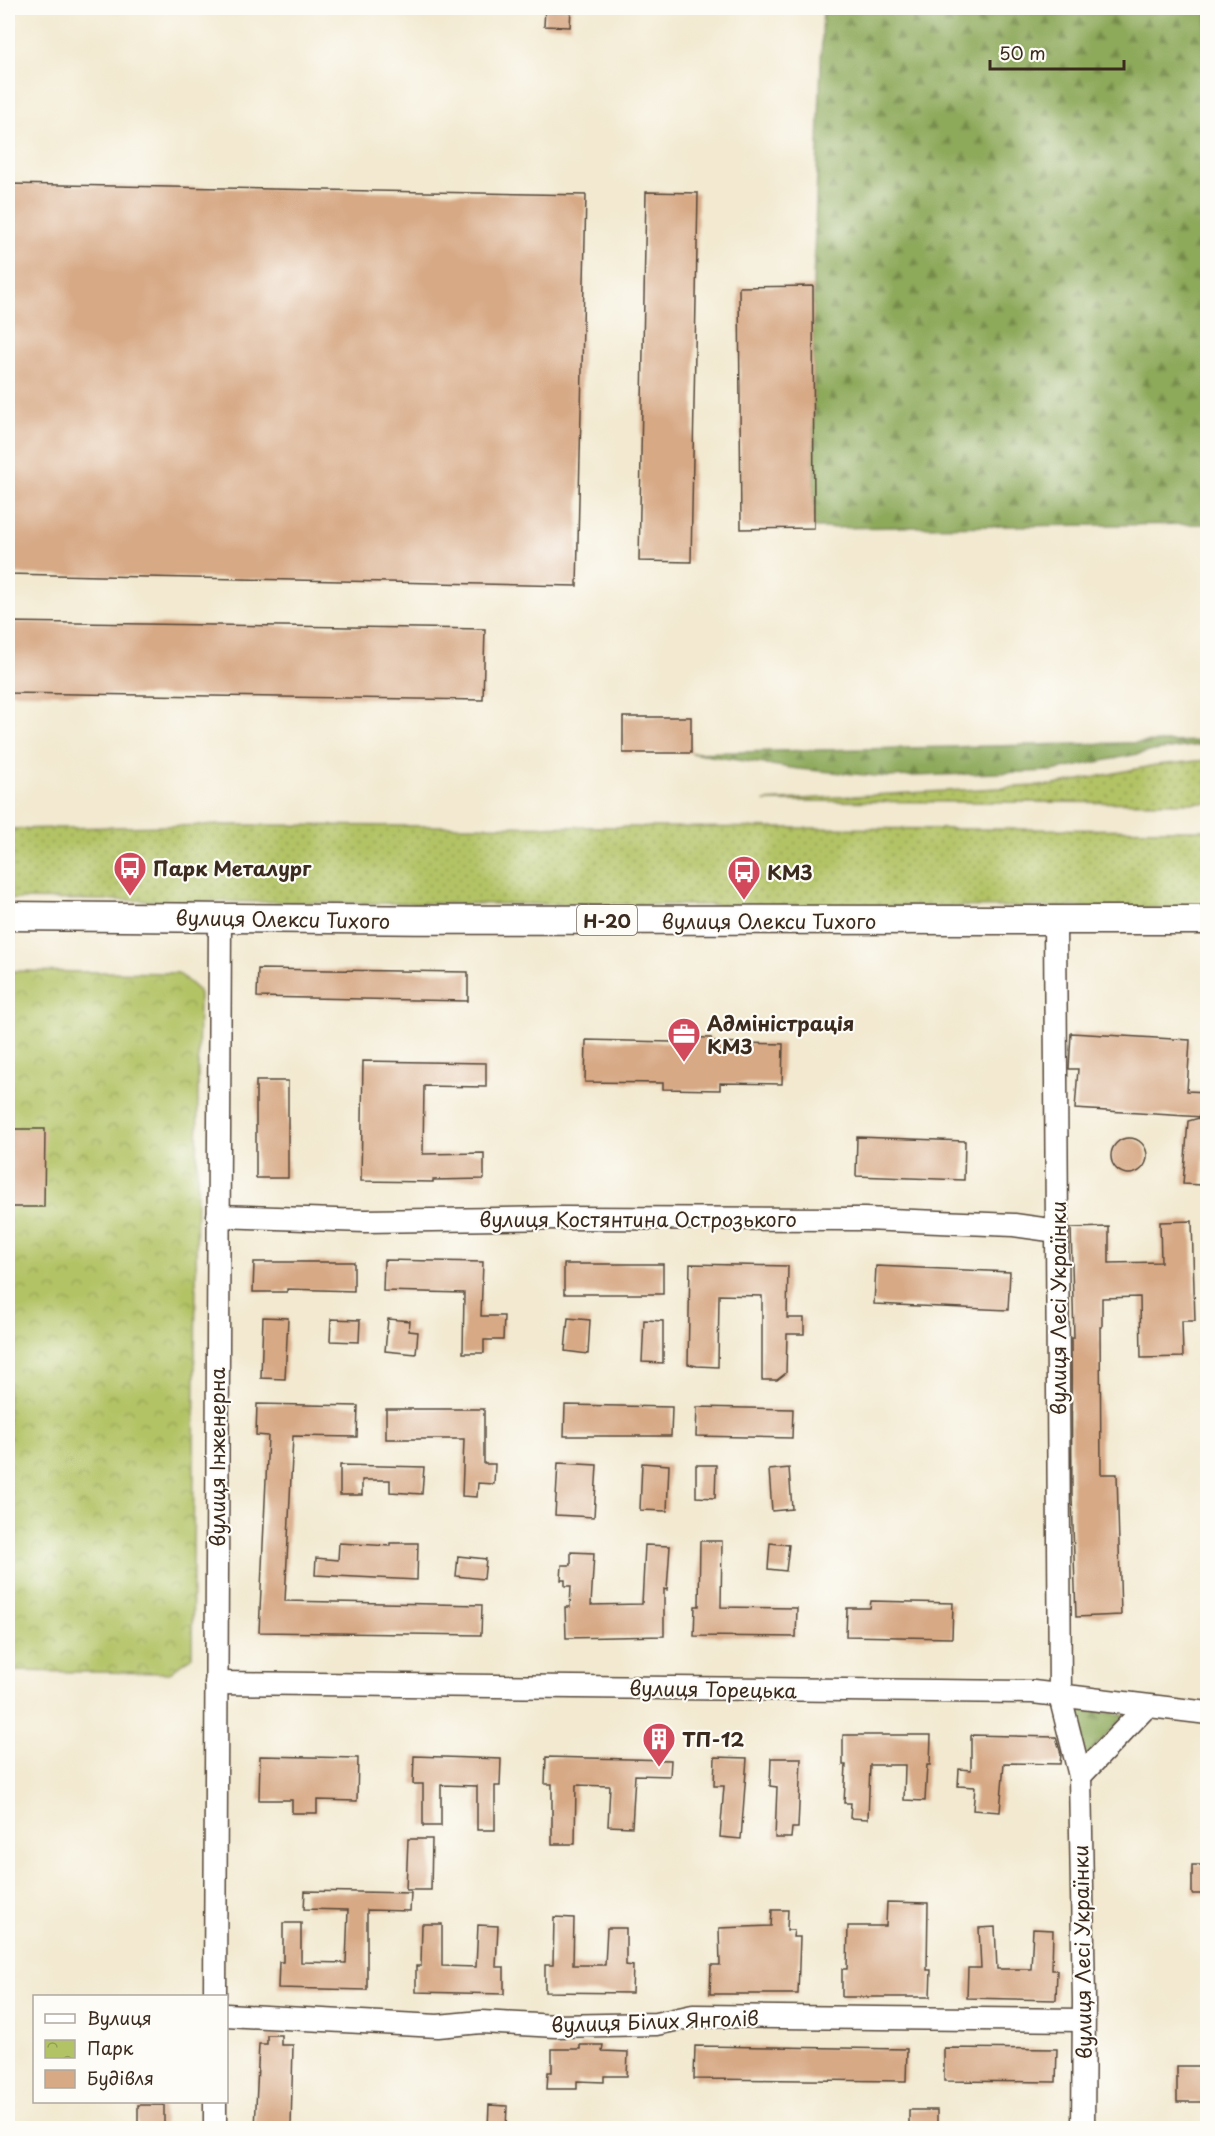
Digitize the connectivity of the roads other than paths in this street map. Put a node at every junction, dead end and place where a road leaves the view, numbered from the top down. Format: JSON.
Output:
{"nodes":[{"id":1,"x":8,"y":916,"type":"edge"},
{"id":2,"x":220,"y":918,"type":"junction"},
{"id":3,"x":1208,"y":920,"type":"edge"},
{"id":4,"x":1055,"y":921,"type":"junction"},
{"id":5,"x":218,"y":1216,"type":"junction"},
{"id":6,"x":1057,"y":1231,"type":"junction"},
{"id":7,"x":216,"y":1683,"type":"junction"},
{"id":8,"x":1060,"y":1696,"type":"junction"},
{"id":9,"x":1146,"y":1707,"type":"junction"},
{"id":10,"x":1208,"y":1713,"type":"edge"},
{"id":11,"x":1080,"y":1776,"type":"junction"},
{"id":12,"x":215,"y":1995,"type":"edge"},
{"id":13,"x":228,"y":2015,"type":"edge"},
{"id":14,"x":1083,"y":2020,"type":"junction"},
{"id":15,"x":215,"y":2103,"type":"edge"},
{"id":16,"x":214,"y":2128,"type":"edge"},
{"id":17,"x":1083,"y":2128,"type":"edge"}],
"edges":[{"from":1,"to":2,"type":"main road","name":"вулиця Олекси Тихого","number":"Н-20"},
{"from":2,"to":4,"type":"main road","name":"вулиця Олекси Тихого","number":"Н-20"},
{"from":2,"to":5,"type":"street","name":"вулиця Інженерна"},
{"from":3,"to":4,"type":"main road","name":"вулиця Олекси Тихого","number":"Н-20"},
{"from":4,"to":6,"type":"street","name":"вулиця Лесі Українки"},
{"from":5,"to":6,"type":"street","name":"вулиця Костянтина Острозького"},
{"from":5,"to":7,"type":"street","name":"вулиця Інженерна"},
{"from":6,"to":8,"type":"street","name":"вулиця Лесі Українки"},
{"from":7,"to":8,"type":"street","name":"вулиця Торецька"},
{"from":7,"to":12,"type":"street","name":"вулиця Інженерна"},
{"from":8,"to":9,"type":"street","name":"вулиця Торецька"},
{"from":8,"to":11,"type":"street","name":"вулиця Лесі Українки"},
{"from":9,"to":10,"type":"street","name":"вулиця Торецька"},
{"from":9,"to":11,"type":"street"},
{"from":11,"to":14,"type":"street","name":"вулиця Лесі Українки"},
{"from":13,"to":14,"type":"street","name":"вулиця Білих Янголів"},
{"from":14,"to":17,"type":"street","name":"вулиця Лесі Українки"},
{"from":15,"to":16,"type":"street"}]}
